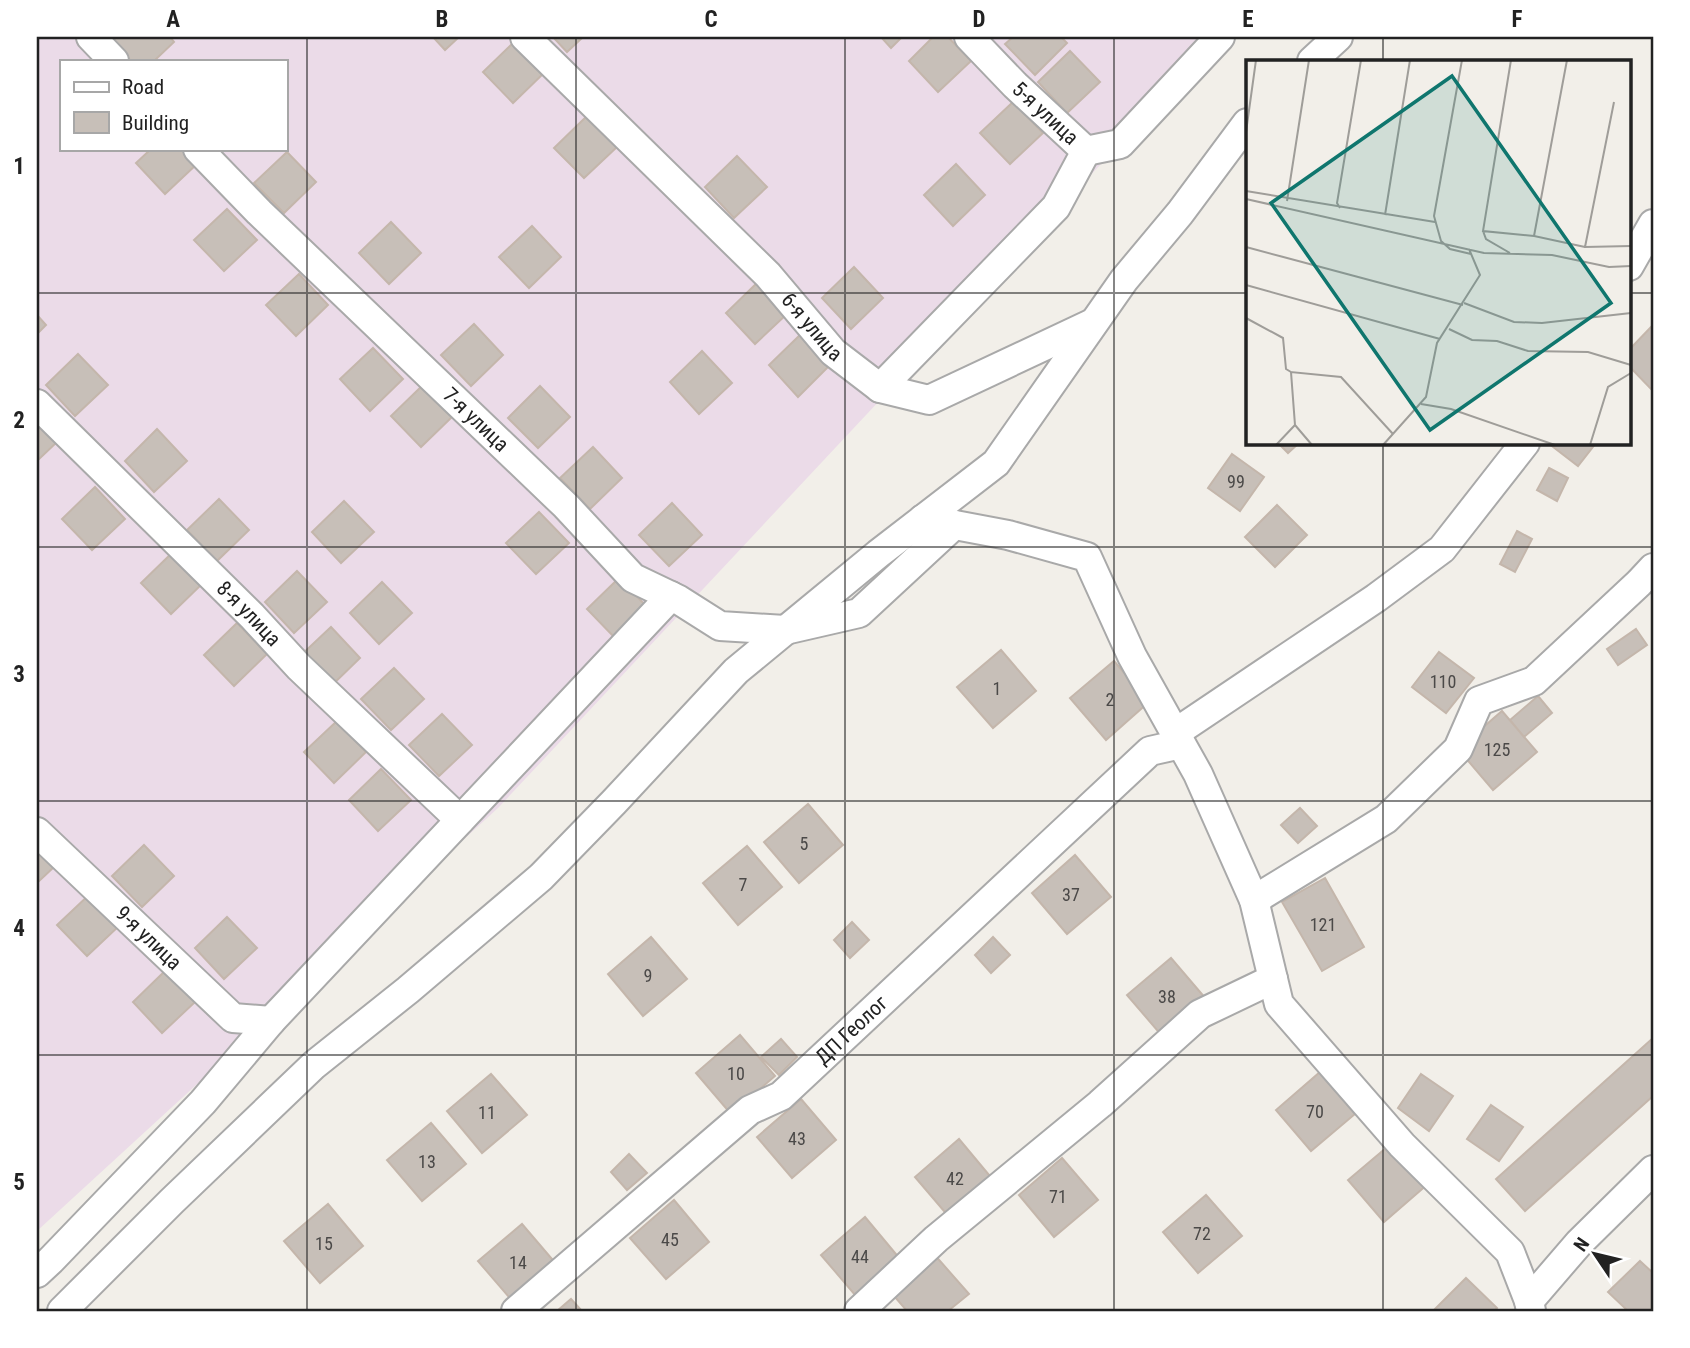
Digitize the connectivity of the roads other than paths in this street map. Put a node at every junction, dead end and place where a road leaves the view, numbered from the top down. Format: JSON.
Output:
{"nodes":[{"id":1,"x":91,"y":37,"type":"edge"},
{"id":2,"x":525,"y":37,"type":"edge"},
{"id":3,"x":969,"y":37,"type":"edge"},
{"id":4,"x":1220,"y":37,"type":"edge"},
{"id":5,"x":1338,"y":37,"type":"edge"},
{"id":6,"x":113,"y":60,"type":"edge"},
{"id":7,"x":1313,"y":60,"type":"edge"},
{"id":8,"x":1246,"y":125,"type":"edge"},
{"id":9,"x":199,"y":150,"type":"edge"},
{"id":10,"x":1086,"y":151,"type":"junction"},
{"id":11,"x":1653,"y":224,"type":"edge"},
{"id":12,"x":1630,"y":264,"type":"edge"},
{"id":13,"x":1095,"y":322,"type":"junction"},
{"id":14,"x":880,"y":388,"type":"junction"},
{"id":15,"x":37,"y":404,"type":"edge"},
{"id":16,"x":1524,"y":444,"type":"edge"},
{"id":17,"x":923,"y":519,"type":"junction"},
{"id":18,"x":954,"y":525,"type":"junction"},
{"id":19,"x":1653,"y":568,"type":"edge"},
{"id":20,"x":671,"y":596,"type":"junction"},
{"id":21,"x":785,"y":630,"type":"junction"},
{"id":22,"x":1178,"y":739,"type":"junction"},
{"id":23,"x":460,"y":820,"type":"junction"},
{"id":24,"x":37,"y":832,"type":"edge"},
{"id":25,"x":1254,"y":900,"type":"junction"},
{"id":26,"x":1273,"y":979,"type":"junction"},
{"id":27,"x":271,"y":1021,"type":"junction"},
{"id":28,"x":1653,"y":1170,"type":"edge"},
{"id":29,"x":42,"y":1261,"type":"edge"},
{"id":30,"x":1530,"y":1306,"type":"edge"},
{"id":31,"x":61,"y":1311,"type":"edge"},
{"id":32,"x":516,"y":1311,"type":"edge"},
{"id":33,"x":859,"y":1311,"type":"edge"}],
"edges":[{"from":1,"to":6,"type":"street"},
{"from":2,"to":14,"type":"street","name":"6-я улица"},
{"from":3,"to":10,"type":"street","name":"5-я улица"},
{"from":4,"to":10,"type":"street","name":"5-я улица"},
{"from":5,"to":7,"type":"street"},
{"from":8,"to":13,"type":"street"},
{"from":9,"to":20,"type":"street","name":"7-я улица"},
{"from":10,"to":14,"type":"street"},
{"from":11,"to":12,"type":"street"},
{"from":13,"to":14,"type":"street"},
{"from":13,"to":17,"type":"street"},
{"from":15,"to":23,"type":"street","name":"8-я улица"},
{"from":16,"to":22,"type":"street","name":"ДП Геолог"},
{"from":17,"to":18,"type":"street"},
{"from":17,"to":21,"type":"street"},
{"from":18,"to":21,"type":"street"},
{"from":18,"to":22,"type":"street"},
{"from":19,"to":25,"type":"street"},
{"from":20,"to":21,"type":"street","name":"7-я улица"},
{"from":20,"to":23,"type":"street"},
{"from":21,"to":31,"type":"street"},
{"from":22,"to":25,"type":"street"},
{"from":22,"to":32,"type":"street","name":"ДП Геолог"},
{"from":23,"to":27,"type":"street"},
{"from":24,"to":27,"type":"street","name":"9-я улица"},
{"from":25,"to":26,"type":"street"},
{"from":26,"to":30,"type":"street"},
{"from":26,"to":33,"type":"street"},
{"from":27,"to":29,"type":"street"},
{"from":28,"to":30,"type":"street"}]}
